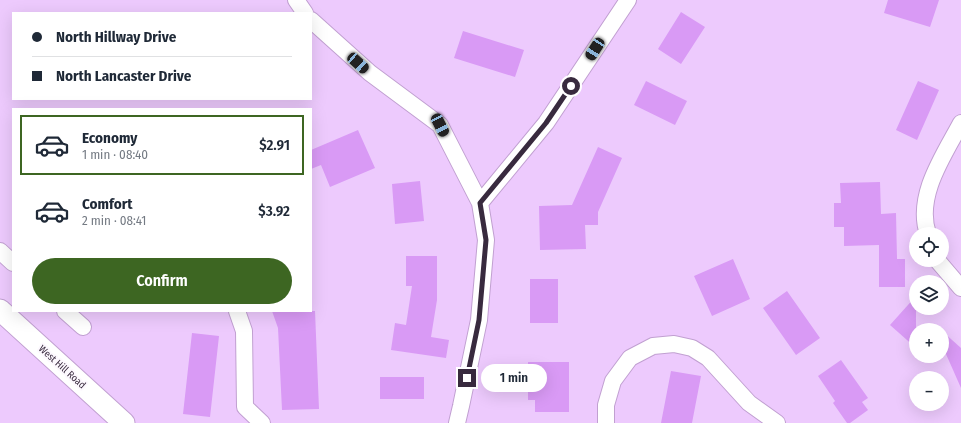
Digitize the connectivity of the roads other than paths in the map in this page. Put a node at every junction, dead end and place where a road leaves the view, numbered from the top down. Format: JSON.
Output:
{"nodes":[{"id":1,"x":296,"y":0,"type":"edge"},
{"id":2,"x":628,"y":0,"type":"edge"},
{"id":3,"x":304,"y":12,"type":"edge"},
{"id":4,"x":312,"y":23,"type":"edge"},
{"id":5,"x":961,"y":123,"type":"edge"},
{"id":6,"x":480,"y":203,"type":"junction"},
{"id":7,"x":926,"y":227,"type":"edge"},
{"id":8,"x":0,"y":251,"type":"edge"},
{"id":9,"x":12,"y":262,"type":"edge"},
{"id":10,"x":943,"y":267,"type":"edge"},
{"id":11,"x":961,"y":288,"type":"edge"},
{"id":12,"x":0,"y":310,"type":"edge"},
{"id":13,"x":66,"y":312,"type":"edge"},
{"id":14,"x":237,"y":312,"type":"edge"},
{"id":15,"x":83,"y":327,"type":"dead end"},
{"id":16,"x":124,"y":423,"type":"edge"},
{"id":17,"x":262,"y":423,"type":"edge"},
{"id":18,"x":456,"y":423,"type":"edge"},
{"id":19,"x":606,"y":423,"type":"edge"},
{"id":20,"x":777,"y":423,"type":"edge"}],
"edges":[{"from":1,"to":3,"type":"street"},
{"from":2,"to":6,"type":"street"},
{"from":4,"to":6,"type":"street"},
{"from":5,"to":7,"type":"street"},
{"from":6,"to":18,"type":"street"},
{"from":8,"to":9,"type":"street"},
{"from":10,"to":11,"type":"street"},
{"from":12,"to":16,"type":"street","name":"West Hill Road"},
{"from":13,"to":15,"type":"street"},
{"from":14,"to":17,"type":"street"},
{"from":19,"to":20,"type":"street"}]}
